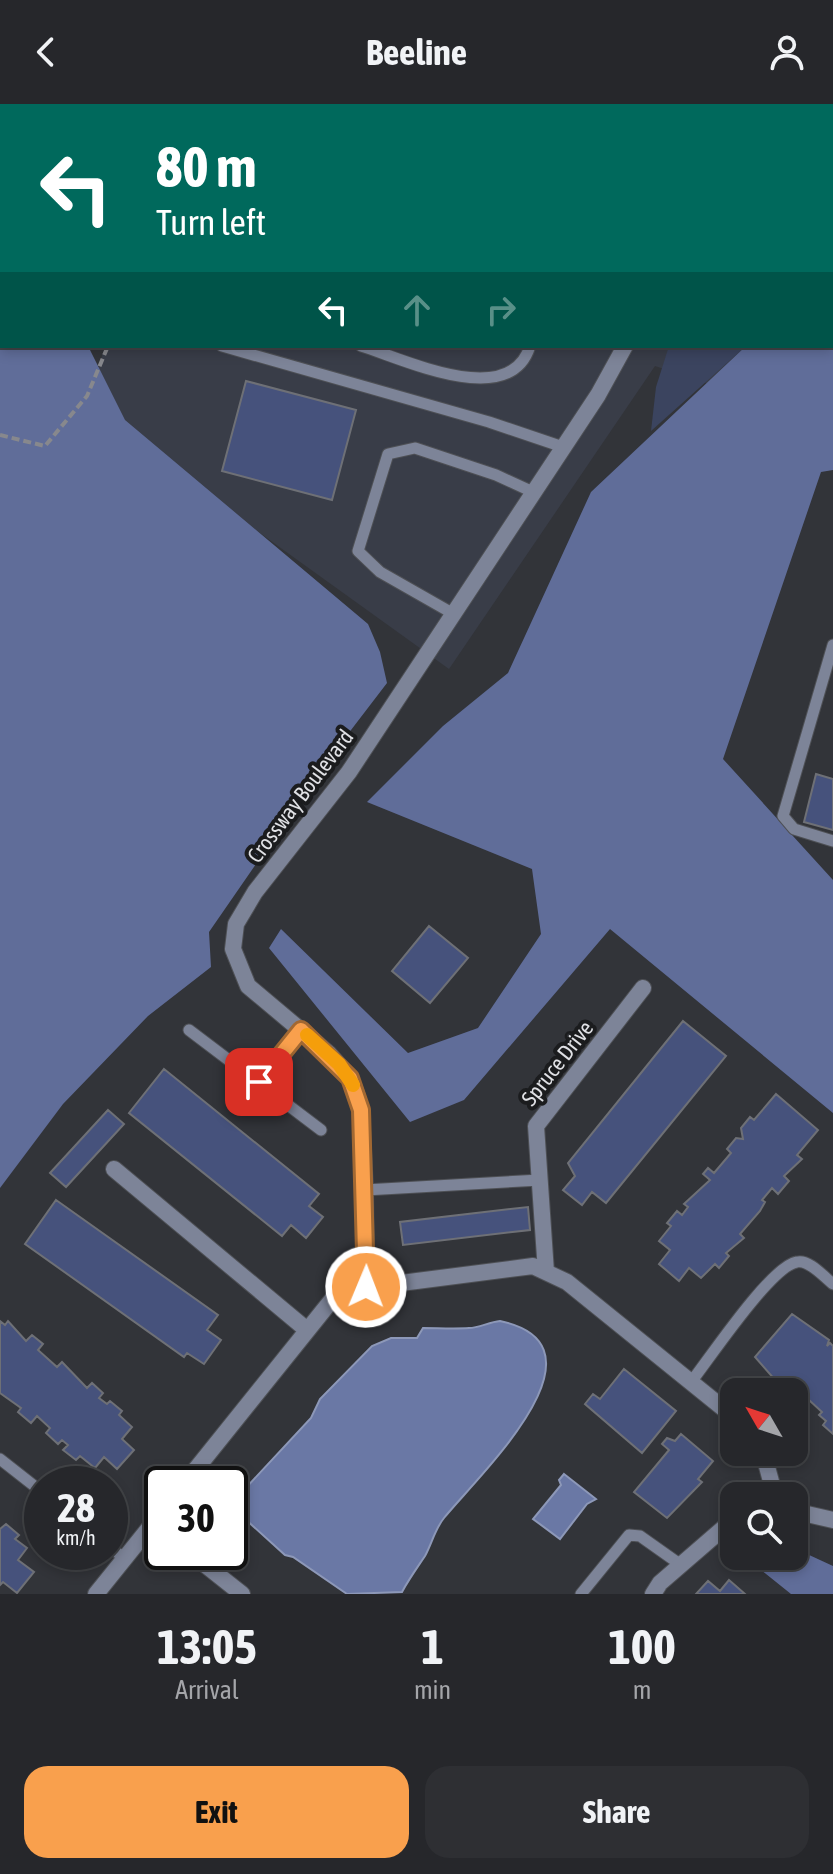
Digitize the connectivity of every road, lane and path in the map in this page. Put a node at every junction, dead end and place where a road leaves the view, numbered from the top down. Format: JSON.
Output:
{"nodes":[{"id":1,"x":107,"y":348,"type":"edge"},
{"id":2,"x":229,"y":348,"type":"edge"},
{"id":3,"x":368,"y":348,"type":"edge"},
{"id":4,"x":529,"y":348,"type":"edge"},
{"id":5,"x":624,"y":348,"type":"edge"},
{"id":6,"x":0,"y":435,"type":"edge"},
{"id":7,"x":563,"y":447,"type":"junction"},
{"id":8,"x":533,"y":492,"type":"junction"},
{"id":9,"x":452,"y":613,"type":"junction"},
{"id":10,"x":833,"y":645,"type":"edge"},
{"id":11,"x":828,"y":677,"type":"edge"},
{"id":12,"x":833,"y":841,"type":"edge"},
{"id":13,"x":643,"y":988,"type":"dead end"},
{"id":14,"x":189,"y":1030,"type":"dead end"},
{"id":15,"x":301,"y":1030,"type":"junction"},
{"id":16,"x":259,"y":1082,"type":"junction"},
{"id":17,"x":321,"y":1130,"type":"dead end"},
{"id":18,"x":114,"y":1169,"type":"dead end"},
{"id":19,"x":540,"y":1180,"type":"junction"},
{"id":20,"x":365,"y":1190,"type":"junction"},
{"id":21,"x":546,"y":1272,"type":"junction"},
{"id":22,"x":833,"y":1284,"type":"edge"},
{"id":23,"x":366,"y":1287,"type":"junction"},
{"id":24,"x":307,"y":1330,"type":"junction"},
{"id":25,"x":691,"y":1382,"type":"junction"},
{"id":26,"x":720,"y":1406,"type":"edge"},
{"id":27,"x":0,"y":1459,"type":"edge"},
{"id":28,"x":198,"y":1466,"type":"edge"},
{"id":29,"x":24,"y":1478,"type":"edge"},
{"id":30,"x":808,"y":1514,"type":"edge"},
{"id":31,"x":833,"y":1520,"type":"edge"},
{"id":32,"x":720,"y":1531,"type":"edge"},
{"id":33,"x":144,"y":1537,"type":"edge"},
{"id":34,"x":128,"y":1554,"type":"edge"},
{"id":35,"x":681,"y":1565,"type":"junction"},
{"id":36,"x":115,"y":1570,"type":"edge"},
{"id":37,"x":212,"y":1570,"type":"edge"},
{"id":38,"x":96,"y":1594,"type":"edge"},
{"id":39,"x":242,"y":1594,"type":"edge"},
{"id":40,"x":581,"y":1594,"type":"edge"},
{"id":41,"x":653,"y":1594,"type":"edge"}],
"edges":[{"from":1,"to":6,"type":"path"},
{"from":2,"to":7,"type":"lane"},
{"from":3,"to":4,"type":"lane"},
{"from":5,"to":7,"type":"street","name":"Crossway Boulevard"},
{"from":7,"to":8,"type":"street","name":"Crossway Boulevard"},
{"from":8,"to":9,"type":"street","name":"Crossway Boulevard"},
{"from":8,"to":9,"type":"lane"},
{"from":9,"to":15,"type":"street","name":"Crossway Boulevard"},
{"from":10,"to":11,"type":"lane"},
{"from":11,"to":12,"type":"lane"},
{"from":13,"to":19,"type":"street","name":"Spruce Drive"},
{"from":14,"to":16,"type":"lane"},
{"from":15,"to":16,"type":"lane"},
{"from":15,"to":20,"type":"street","name":"Crossway Boulevard"},
{"from":16,"to":17,"type":"lane"},
{"from":18,"to":24,"type":"street"},
{"from":19,"to":20,"type":"lane"},
{"from":19,"to":21,"type":"street","name":"Spruce Drive"},
{"from":20,"to":23,"type":"street","name":"Crossway Boulevard"},
{"from":21,"to":23,"type":"street"},
{"from":21,"to":25,"type":"street"},
{"from":22,"to":25,"type":"lane"},
{"from":23,"to":24,"type":"street"},
{"from":24,"to":28,"type":"street"},
{"from":25,"to":26,"type":"street"},
{"from":27,"to":29,"type":"lane"},
{"from":30,"to":31,"type":"street"},
{"from":32,"to":35,"type":"street"},
{"from":33,"to":34,"type":"street"},
{"from":35,"to":40,"type":"lane"},
{"from":35,"to":41,"type":"street"},
{"from":36,"to":38,"type":"street"},
{"from":37,"to":39,"type":"street"}]}
